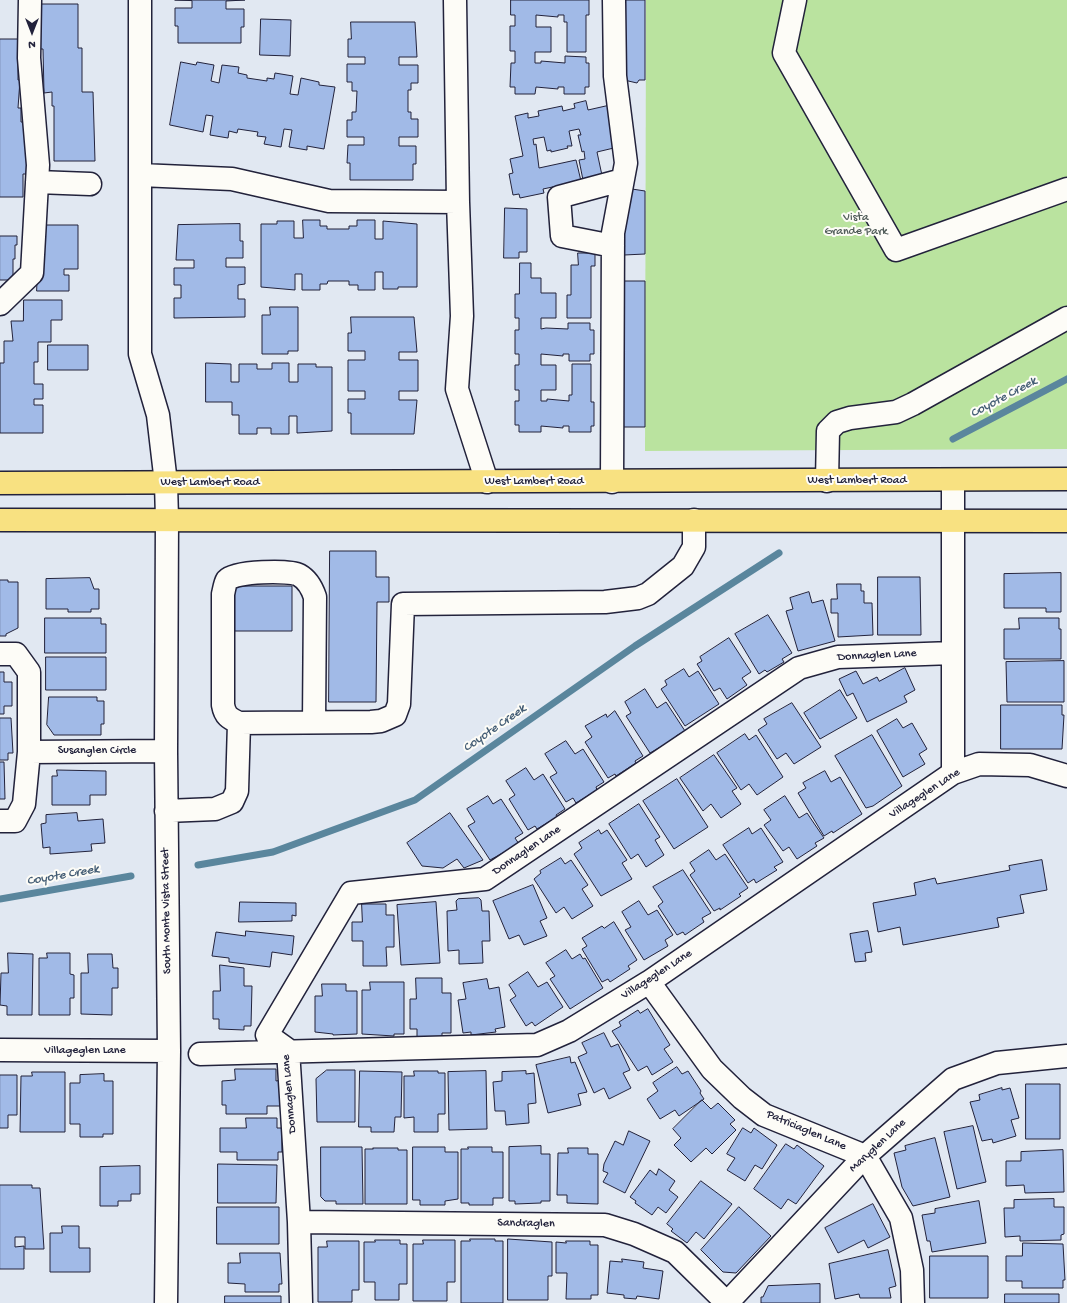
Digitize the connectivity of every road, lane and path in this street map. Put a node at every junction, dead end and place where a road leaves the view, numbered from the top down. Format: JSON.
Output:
{"nodes":[{"id":1,"x":30,"y":0,"type":"edge"},
{"id":2,"x":140,"y":0,"type":"edge"},
{"id":3,"x":455,"y":0,"type":"edge"},
{"id":4,"x":614,"y":0,"type":"edge"},
{"id":5,"x":795,"y":0,"type":"edge"},
{"id":6,"x":140,"y":175,"type":"junction"},
{"id":7,"x":622,"y":180,"type":"junction"},
{"id":8,"x":37,"y":182,"type":"junction"},
{"id":9,"x":90,"y":184,"type":"dead end"},
{"id":10,"x":1067,"y":189,"type":"edge"},
{"id":11,"x":458,"y":202,"type":"junction"},
{"id":12,"x":613,"y":246,"type":"junction"},
{"id":13,"x":0,"y":304,"type":"edge"},
{"id":14,"x":1067,"y":318,"type":"edge"},
{"id":15,"x":1067,"y":479,"type":"edge"},
{"id":16,"x":828,"y":481,"type":"junction"},
{"id":17,"x":953,"y":481,"type":"junction"},
{"id":18,"x":487,"y":482,"type":"junction"},
{"id":19,"x":612,"y":482,"type":"junction"},
{"id":20,"x":0,"y":483,"type":"edge"},
{"id":21,"x":166,"y":483,"type":"junction"},
{"id":22,"x":167,"y":519,"type":"junction"},
{"id":23,"x":0,"y":520,"type":"edge"},
{"id":24,"x":694,"y":520,"type":"junction"},
{"id":25,"x":954,"y":520,"type":"junction"},
{"id":26,"x":1067,"y":521,"type":"edge"},
{"id":27,"x":954,"y":653,"type":"junction"},
{"id":28,"x":0,"y":654,"type":"edge"},
{"id":29,"x":314,"y":722,"type":"junction"},
{"id":30,"x":239,"y":723,"type":"junction"},
{"id":31,"x":166,"y":751,"type":"junction"},
{"id":32,"x":29,"y":752,"type":"junction"},
{"id":33,"x":953,"y":773,"type":"junction"},
{"id":34,"x":1067,"y":776,"type":"edge"},
{"id":35,"x":166,"y":811,"type":"junction"},
{"id":36,"x":0,"y":821,"type":"edge"},
{"id":37,"x":649,"y":982,"type":"junction"},
{"id":38,"x":0,"y":1050,"type":"edge"},
{"id":39,"x":288,"y":1050,"type":"junction"},
{"id":40,"x":169,"y":1051,"type":"junction"},
{"id":41,"x":200,"y":1054,"type":"dead end"},
{"id":42,"x":1067,"y":1056,"type":"edge"},
{"id":43,"x":865,"y":1156,"type":"junction"},
{"id":44,"x":299,"y":1222,"type":"junction"},
{"id":45,"x":166,"y":1303,"type":"edge"},
{"id":46,"x":301,"y":1303,"type":"edge"},
{"id":47,"x":727,"y":1303,"type":"edge"},
{"id":48,"x":913,"y":1303,"type":"edge"}],
"edges":[{"from":1,"to":8,"type":"street"},
{"from":2,"to":6,"type":"street","name":"South Monte Vista Street"},
{"from":3,"to":11,"type":"street"},
{"from":4,"to":7,"type":"street"},
{"from":5,"to":10,"type":"street"},
{"from":6,"to":11,"type":"street"},
{"from":6,"to":21,"type":"street","name":"South Monte Vista Street"},
{"from":7,"to":12,"type":"street"},
{"from":7,"to":12,"type":"street"},
{"from":8,"to":9,"type":"street"},
{"from":8,"to":13,"type":"street"},
{"from":11,"to":18,"type":"street"},
{"from":12,"to":19,"type":"street"},
{"from":14,"to":16,"type":"street"},
{"from":15,"to":17,"type":"main road","name":"West Lambert Road"},
{"from":16,"to":17,"type":"main road","name":"West Lambert Road"},
{"from":16,"to":19,"type":"main road","name":"West Lambert Road"},
{"from":17,"to":25,"type":"street"},
{"from":18,"to":19,"type":"main road","name":"West Lambert Road"},
{"from":18,"to":21,"type":"main road","name":"West Lambert Road"},
{"from":20,"to":21,"type":"main road","name":"West Lambert Road"},
{"from":21,"to":22,"type":"street","name":"South Monte Vista Street"},
{"from":22,"to":23,"type":"main road"},
{"from":22,"to":24,"type":"main road"},
{"from":22,"to":31,"type":"street","name":"South Monte Vista Street"},
{"from":24,"to":25,"type":"main road"},
{"from":24,"to":29,"type":"street"},
{"from":25,"to":26,"type":"main road"},
{"from":25,"to":27,"type":"street"},
{"from":27,"to":33,"type":"street"},
{"from":27,"to":39,"type":"street","name":"Donnaglen Lane"},
{"from":28,"to":32,"type":"street"},
{"from":29,"to":30,"type":"street"},
{"from":29,"to":30,"type":"street"},
{"from":30,"to":35,"type":"street"},
{"from":31,"to":32,"type":"street","name":"Susanglen Circle"},
{"from":31,"to":35,"type":"street","name":"South Monte Vista Street"},
{"from":32,"to":36,"type":"street"},
{"from":33,"to":34,"type":"street","name":"Villageglen Lane"},
{"from":33,"to":37,"type":"street","name":"Villageglen Lane"},
{"from":35,"to":40,"type":"street","name":"South Monte Vista Street"},
{"from":37,"to":39,"type":"street","name":"Villageglen Lane"},
{"from":37,"to":43,"type":"street","name":"Patriciaglen Lane"},
{"from":38,"to":40,"type":"street","name":"Villageglen Lane"},
{"from":39,"to":41,"type":"street","name":"Villageglen Lane"},
{"from":39,"to":44,"type":"street","name":"Donnaglen Lane"},
{"from":40,"to":45,"type":"street","name":"South Monte Vista Street"},
{"from":42,"to":43,"type":"street","name":"Maryglen Lane"},
{"from":43,"to":47,"type":"street","name":"Maryglen Lane"},
{"from":43,"to":48,"type":"street"},
{"from":44,"to":46,"type":"street","name":"Donnaglen Lane"},
{"from":44,"to":47,"type":"street","name":"Sandraglen"}]}
